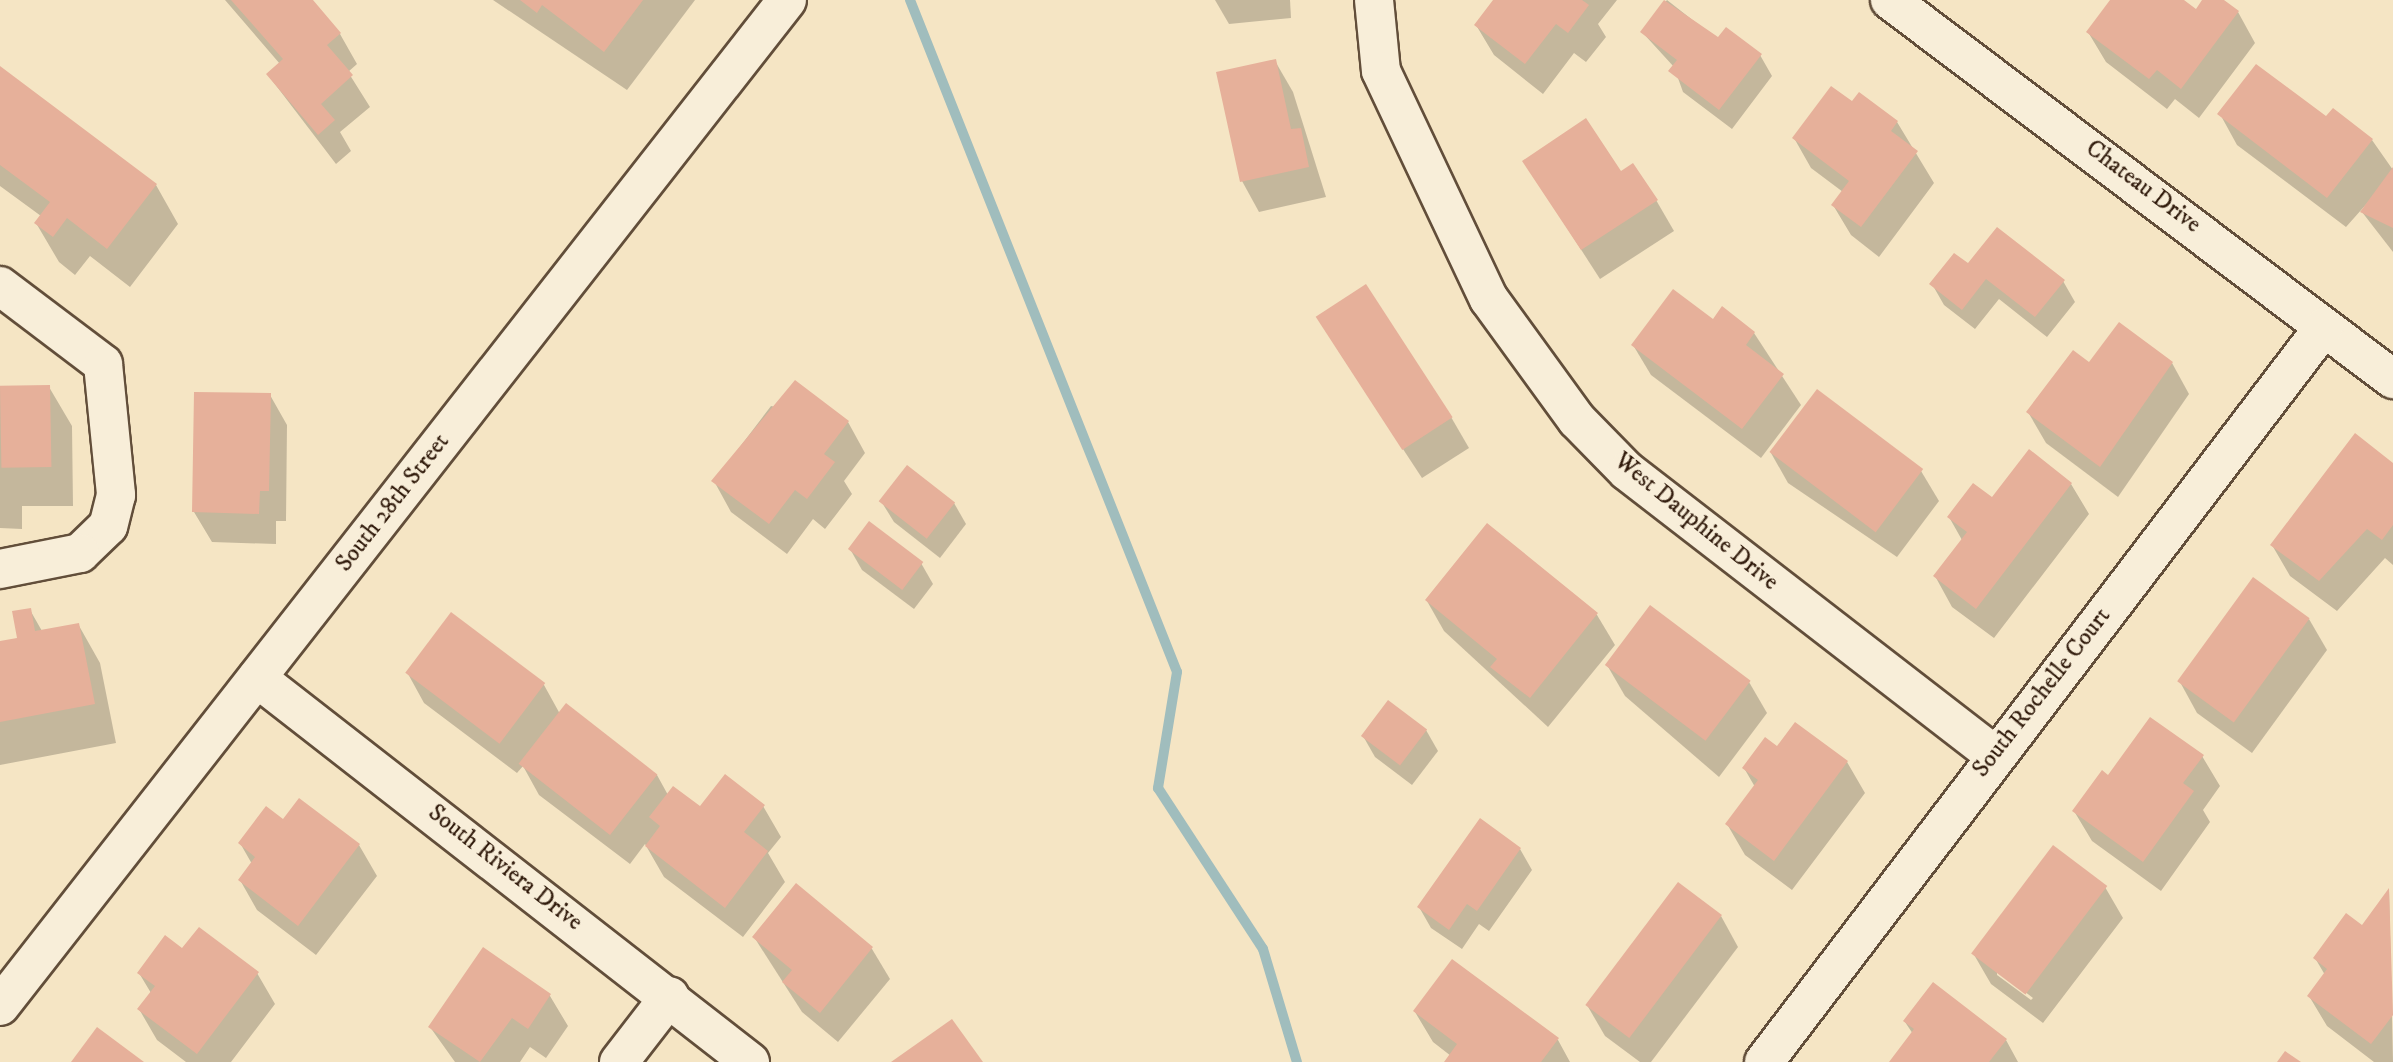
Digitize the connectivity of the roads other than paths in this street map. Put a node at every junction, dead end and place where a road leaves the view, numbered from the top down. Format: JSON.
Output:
{"nodes":[{"id":1,"x":787,"y":0,"type":"edge"},
{"id":2,"x":1374,"y":0,"type":"edge"},
{"id":3,"x":1890,"y":0,"type":"edge"},
{"id":4,"x":0,"y":286,"type":"edge"},
{"id":5,"x":2324,"y":327,"type":"junction"},
{"id":6,"x":2393,"y":379,"type":"edge"},
{"id":7,"x":0,"y":569,"type":"edge"},
{"id":8,"x":257,"y":678,"type":"junction"},
{"id":9,"x":1994,"y":755,"type":"junction"},
{"id":10,"x":670,"y":996,"type":"junction"},
{"id":11,"x":0,"y":1006,"type":"edge"},
{"id":12,"x":619,"y":1062,"type":"edge"},
{"id":13,"x":750,"y":1062,"type":"edge"},
{"id":14,"x":1764,"y":1062,"type":"edge"}],
"edges":[{"from":1,"to":8,"type":"street","name":"South 28th Street"},
{"from":2,"to":9,"type":"street","name":"West Dauphine Drive"},
{"from":3,"to":5,"type":"street","name":"Chateau Drive"},
{"from":4,"to":7,"type":"street"},
{"from":5,"to":6,"type":"street","name":"Chateau Drive"},
{"from":5,"to":9,"type":"street","name":"South Rochelle Court"},
{"from":8,"to":10,"type":"street","name":"South Riviera Drive"},
{"from":8,"to":11,"type":"street","name":"South 28th Street"},
{"from":9,"to":14,"type":"street","name":"South Rochelle Court"},
{"from":10,"to":12,"type":"street"},
{"from":10,"to":13,"type":"street","name":"South Riviera Drive"}]}
